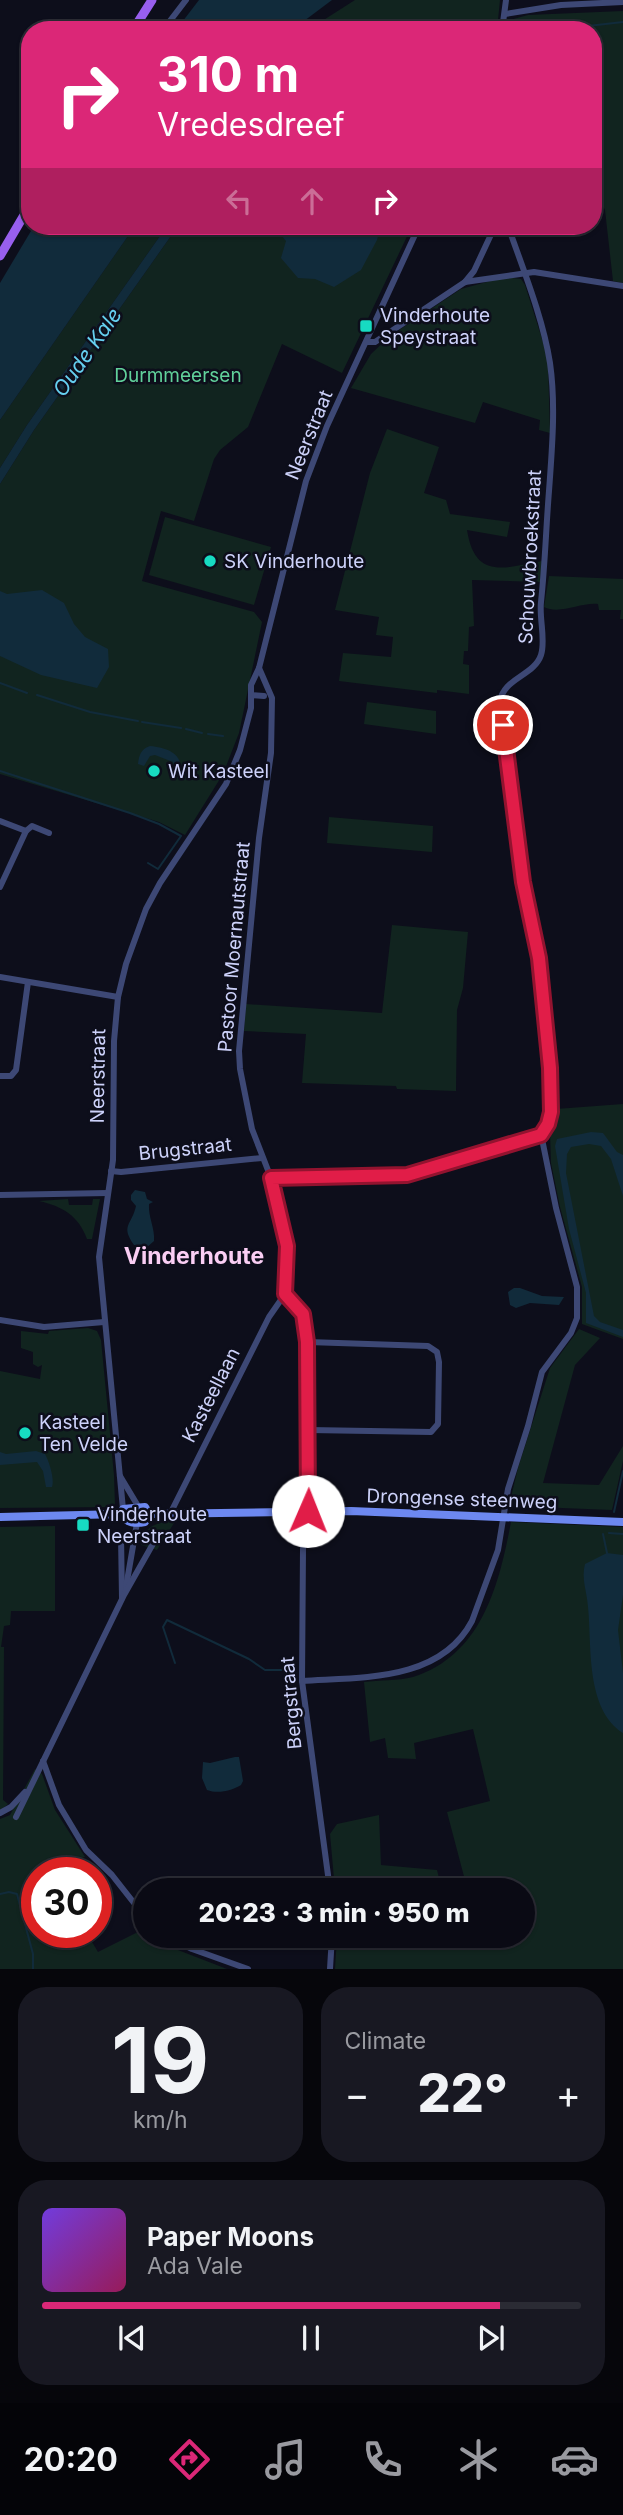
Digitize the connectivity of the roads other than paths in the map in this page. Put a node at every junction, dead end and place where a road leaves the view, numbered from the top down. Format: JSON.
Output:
{"nodes":[{"id":1,"x":152,"y":0,"type":"edge"},
{"id":2,"x":186,"y":0,"type":"edge"},
{"id":3,"x":506,"y":0,"type":"edge"},
{"id":4,"x":623,"y":2,"type":"edge"},
{"id":5,"x":505,"y":14,"type":"junction"},
{"id":6,"x":139,"y":21,"type":"edge"},
{"id":7,"x":170,"y":21,"type":"edge"},
{"id":8,"x":504,"y":21,"type":"edge"},
{"id":9,"x":21,"y":220,"type":"edge"},
{"id":10,"x":415,"y":235,"type":"edge"},
{"id":11,"x":491,"y":235,"type":"edge"},
{"id":12,"x":511,"y":235,"type":"edge"},
{"id":13,"x":0,"y":256,"type":"edge"},
{"id":14,"x":524,"y":272,"type":"junction"},
{"id":15,"x":465,"y":282,"type":"junction"},
{"id":16,"x":623,"y":286,"type":"edge"},
{"id":17,"x":367,"y":342,"type":"junction"},
{"id":18,"x":259,"y":668,"type":"junction"},
{"id":19,"x":255,"y":680,"type":"junction"},
{"id":20,"x":264,"y":680,"type":"junction"},
{"id":21,"x":260,"y":694,"type":"junction"},
{"id":22,"x":0,"y":821,"type":"edge"},
{"id":23,"x":26,"y":831,"type":"junction"},
{"id":24,"x":49,"y":833,"type":"dead end"},
{"id":25,"x":0,"y":887,"type":"edge"},
{"id":26,"x":0,"y":977,"type":"edge"},
{"id":27,"x":28,"y":982,"type":"junction"},
{"id":28,"x":118,"y":997,"type":"junction"},
{"id":29,"x":0,"y":1076,"type":"edge"},
{"id":30,"x":541,"y":1135,"type":"junction"},
{"id":31,"x":262,"y":1158,"type":"junction"},
{"id":32,"x":111,"y":1171,"type":"junction"},
{"id":33,"x":271,"y":1178,"type":"junction"},
{"id":34,"x":108,"y":1193,"type":"junction"},
{"id":35,"x":0,"y":1195,"type":"edge"},
{"id":36,"x":285,"y":1294,"type":"junction"},
{"id":37,"x":0,"y":1320,"type":"edge"},
{"id":38,"x":104,"y":1322,"type":"junction"},
{"id":39,"x":307,"y":1342,"type":"junction"},
{"id":40,"x":309,"y":1430,"type":"junction"},
{"id":41,"x":120,"y":1476,"type":"junction"},
{"id":42,"x":138,"y":1506,"type":"junction"},
{"id":43,"x":308,"y":1511,"type":"junction"},
{"id":44,"x":122,"y":1512,"type":"junction"},
{"id":45,"x":149,"y":1514,"type":"junction"},
{"id":46,"x":170,"y":1514,"type":"junction"},
{"id":47,"x":505,"y":1516,"type":"junction"},
{"id":48,"x":0,"y":1517,"type":"edge"},
{"id":49,"x":623,"y":1522,"type":"edge"},
{"id":50,"x":137,"y":1523,"type":"junction"},
{"id":51,"x":121,"y":1536,"type":"dead end"},
{"id":52,"x":154,"y":1542,"type":"dead end"},
{"id":53,"x":125,"y":1592,"type":"junction"},
{"id":54,"x":122,"y":1600,"type":"junction"},
{"id":55,"x":302,"y":1681,"type":"junction"},
{"id":56,"x":43,"y":1761,"type":"junction"},
{"id":57,"x":33,"y":1782,"type":"junction"},
{"id":58,"x":0,"y":1813,"type":"edge"},
{"id":59,"x":16,"y":1817,"type":"dead end"},
{"id":60,"x":328,"y":1878,"type":"edge"},
{"id":61,"x":133,"y":1902,"type":"edge"},
{"id":62,"x":192,"y":1948,"type":"edge"},
{"id":63,"x":331,"y":1948,"type":"edge"},
{"id":64,"x":247,"y":1969,"type":"edge"},
{"id":65,"x":330,"y":1969,"type":"edge"}],
"edges":[{"from":1,"to":6,"type":"main road"},
{"from":2,"to":7,"type":"street"},
{"from":3,"to":5,"type":"street"},
{"from":4,"to":5,"type":"street"},
{"from":5,"to":8,"type":"street"},
{"from":9,"to":13,"type":"main road"},
{"from":10,"to":17,"type":"street","name":"Neerstraat"},
{"from":11,"to":15,"type":"street"},
{"from":12,"to":14,"type":"street","name":"Schouwbroekstraat"},
{"from":14,"to":15,"type":"street"},
{"from":14,"to":16,"type":"street"},
{"from":14,"to":30,"type":"street","name":"Schouwbroekstraat"},
{"from":15,"to":17,"type":"street"},
{"from":17,"to":18,"type":"street","name":"Neerstraat"},
{"from":18,"to":19,"type":"street","name":"Neerstraat"},
{"from":18,"to":20,"type":"street","name":"Neerstraat"},
{"from":19,"to":20,"type":"street"},
{"from":19,"to":21,"type":"street","name":"Neerstraat"},
{"from":20,"to":21,"type":"street","name":"Neerstraat"},
{"from":21,"to":28,"type":"street","name":"Neerstraat"},
{"from":21,"to":31,"type":"street","name":"Pastoor Moernautstraat"},
{"from":22,"to":23,"type":"street"},
{"from":23,"to":24,"type":"street"},
{"from":23,"to":25,"type":"street"},
{"from":26,"to":27,"type":"street"},
{"from":27,"to":28,"type":"street"},
{"from":27,"to":29,"type":"street"},
{"from":28,"to":32,"type":"street","name":"Neerstraat"},
{"from":30,"to":33,"type":"street"},
{"from":30,"to":47,"type":"street","name":"Schouwbroekstraat"},
{"from":31,"to":32,"type":"street","name":"Brugstraat"},
{"from":31,"to":33,"type":"street","name":"Pastoor Moernautstraat"},
{"from":32,"to":34,"type":"street","name":"Neerstraat"},
{"from":33,"to":36,"type":"street","name":"Pastoor Moernautstraat"},
{"from":34,"to":35,"type":"street"},
{"from":34,"to":38,"type":"street","name":"Neerstraat"},
{"from":36,"to":39,"type":"street","name":"Bergstraat"},
{"from":36,"to":46,"type":"street","name":"Kasteellaan"},
{"from":37,"to":38,"type":"street"},
{"from":38,"to":41,"type":"street","name":"Neerstraat"},
{"from":39,"to":40,"type":"street","name":"Bergstraat"},
{"from":39,"to":40,"type":"street"},
{"from":40,"to":43,"type":"street","name":"Bergstraat"},
{"from":41,"to":42,"type":"street","name":"Neerstraat"},
{"from":41,"to":44,"type":"street","name":"Neerstraat"},
{"from":42,"to":44,"type":"street"},
{"from":42,"to":45,"type":"street"},
{"from":43,"to":46,"type":"street","name":"Drongense steenweg"},
{"from":43,"to":47,"type":"street","name":"Drongense steenweg"},
{"from":43,"to":55,"type":"street","name":"Bergstraat"},
{"from":44,"to":48,"type":"street"},
{"from":44,"to":50,"type":"street"},
{"from":45,"to":46,"type":"street","name":"Drongense steenweg"},
{"from":45,"to":50,"type":"street"},
{"from":47,"to":49,"type":"street","name":"Drongense steenweg"},
{"from":47,"to":55,"type":"street","name":"Schouwbroekstraat"},
{"from":50,"to":53,"type":"street"},
{"from":51,"to":54,"type":"street"},
{"from":52,"to":53,"type":"street"},
{"from":53,"to":54,"type":"street"},
{"from":54,"to":56,"type":"street"},
{"from":55,"to":60,"type":"street","name":"Bergstraat"},
{"from":56,"to":57,"type":"street"},
{"from":56,"to":61,"type":"street"},
{"from":57,"to":58,"type":"street"},
{"from":57,"to":59,"type":"street"},
{"from":62,"to":64,"type":"street"},
{"from":63,"to":65,"type":"street"}]}
